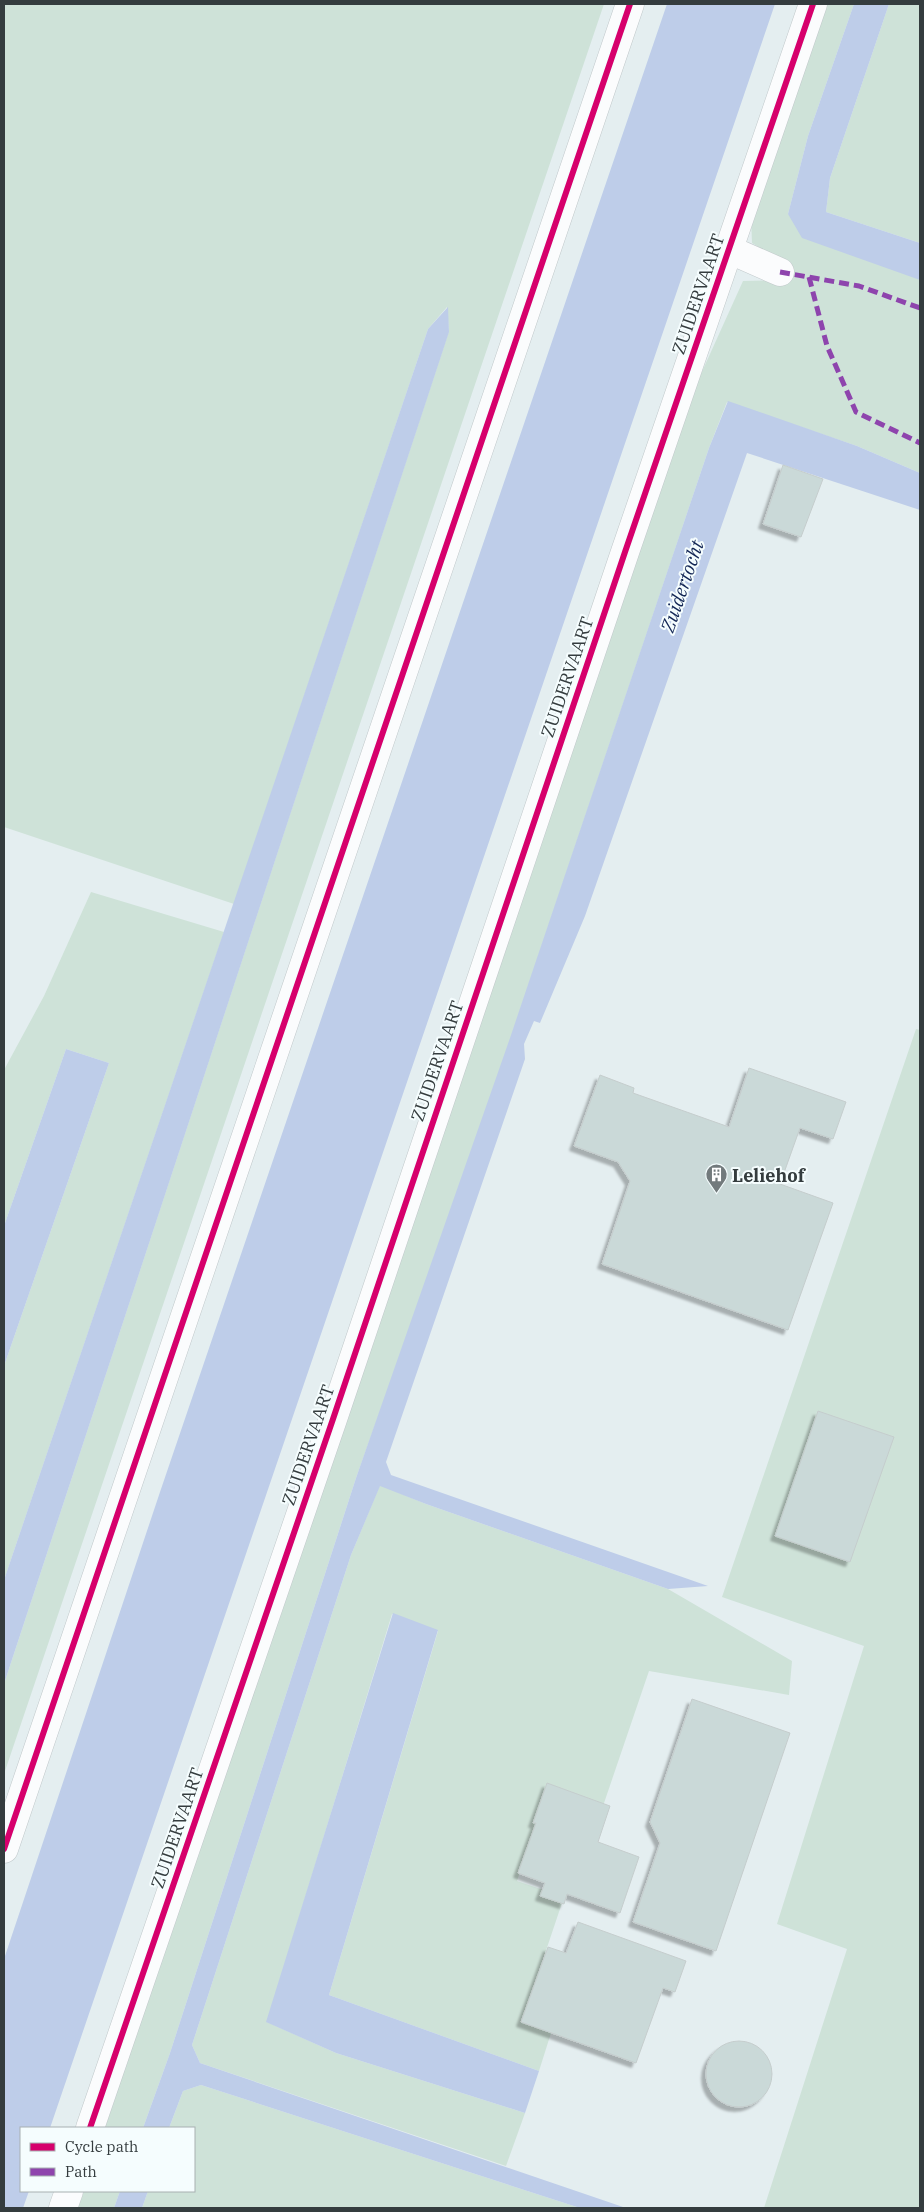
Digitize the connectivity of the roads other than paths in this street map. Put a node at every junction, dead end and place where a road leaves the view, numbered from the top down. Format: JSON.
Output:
{"nodes":[{"id":1,"x":630,"y":4,"type":"edge"},
{"id":2,"x":813,"y":4,"type":"edge"},
{"id":3,"x":730,"y":250,"type":"junction"},
{"id":4,"x":780,"y":272,"type":"dead end"},
{"id":5,"x":4,"y":1848,"type":"edge"},
{"id":6,"x":90,"y":2127,"type":"edge"},
{"id":7,"x":69,"y":2192,"type":"edge"},
{"id":8,"x":63,"y":2208,"type":"edge"}],
"edges":[{"from":1,"to":5,"type":"street"},
{"from":2,"to":3,"type":"street","name":"ZUIDERVAART"},
{"from":3,"to":4,"type":"street"},
{"from":3,"to":6,"type":"street","name":"ZUIDERVAART"},
{"from":7,"to":8,"type":"street"}]}
